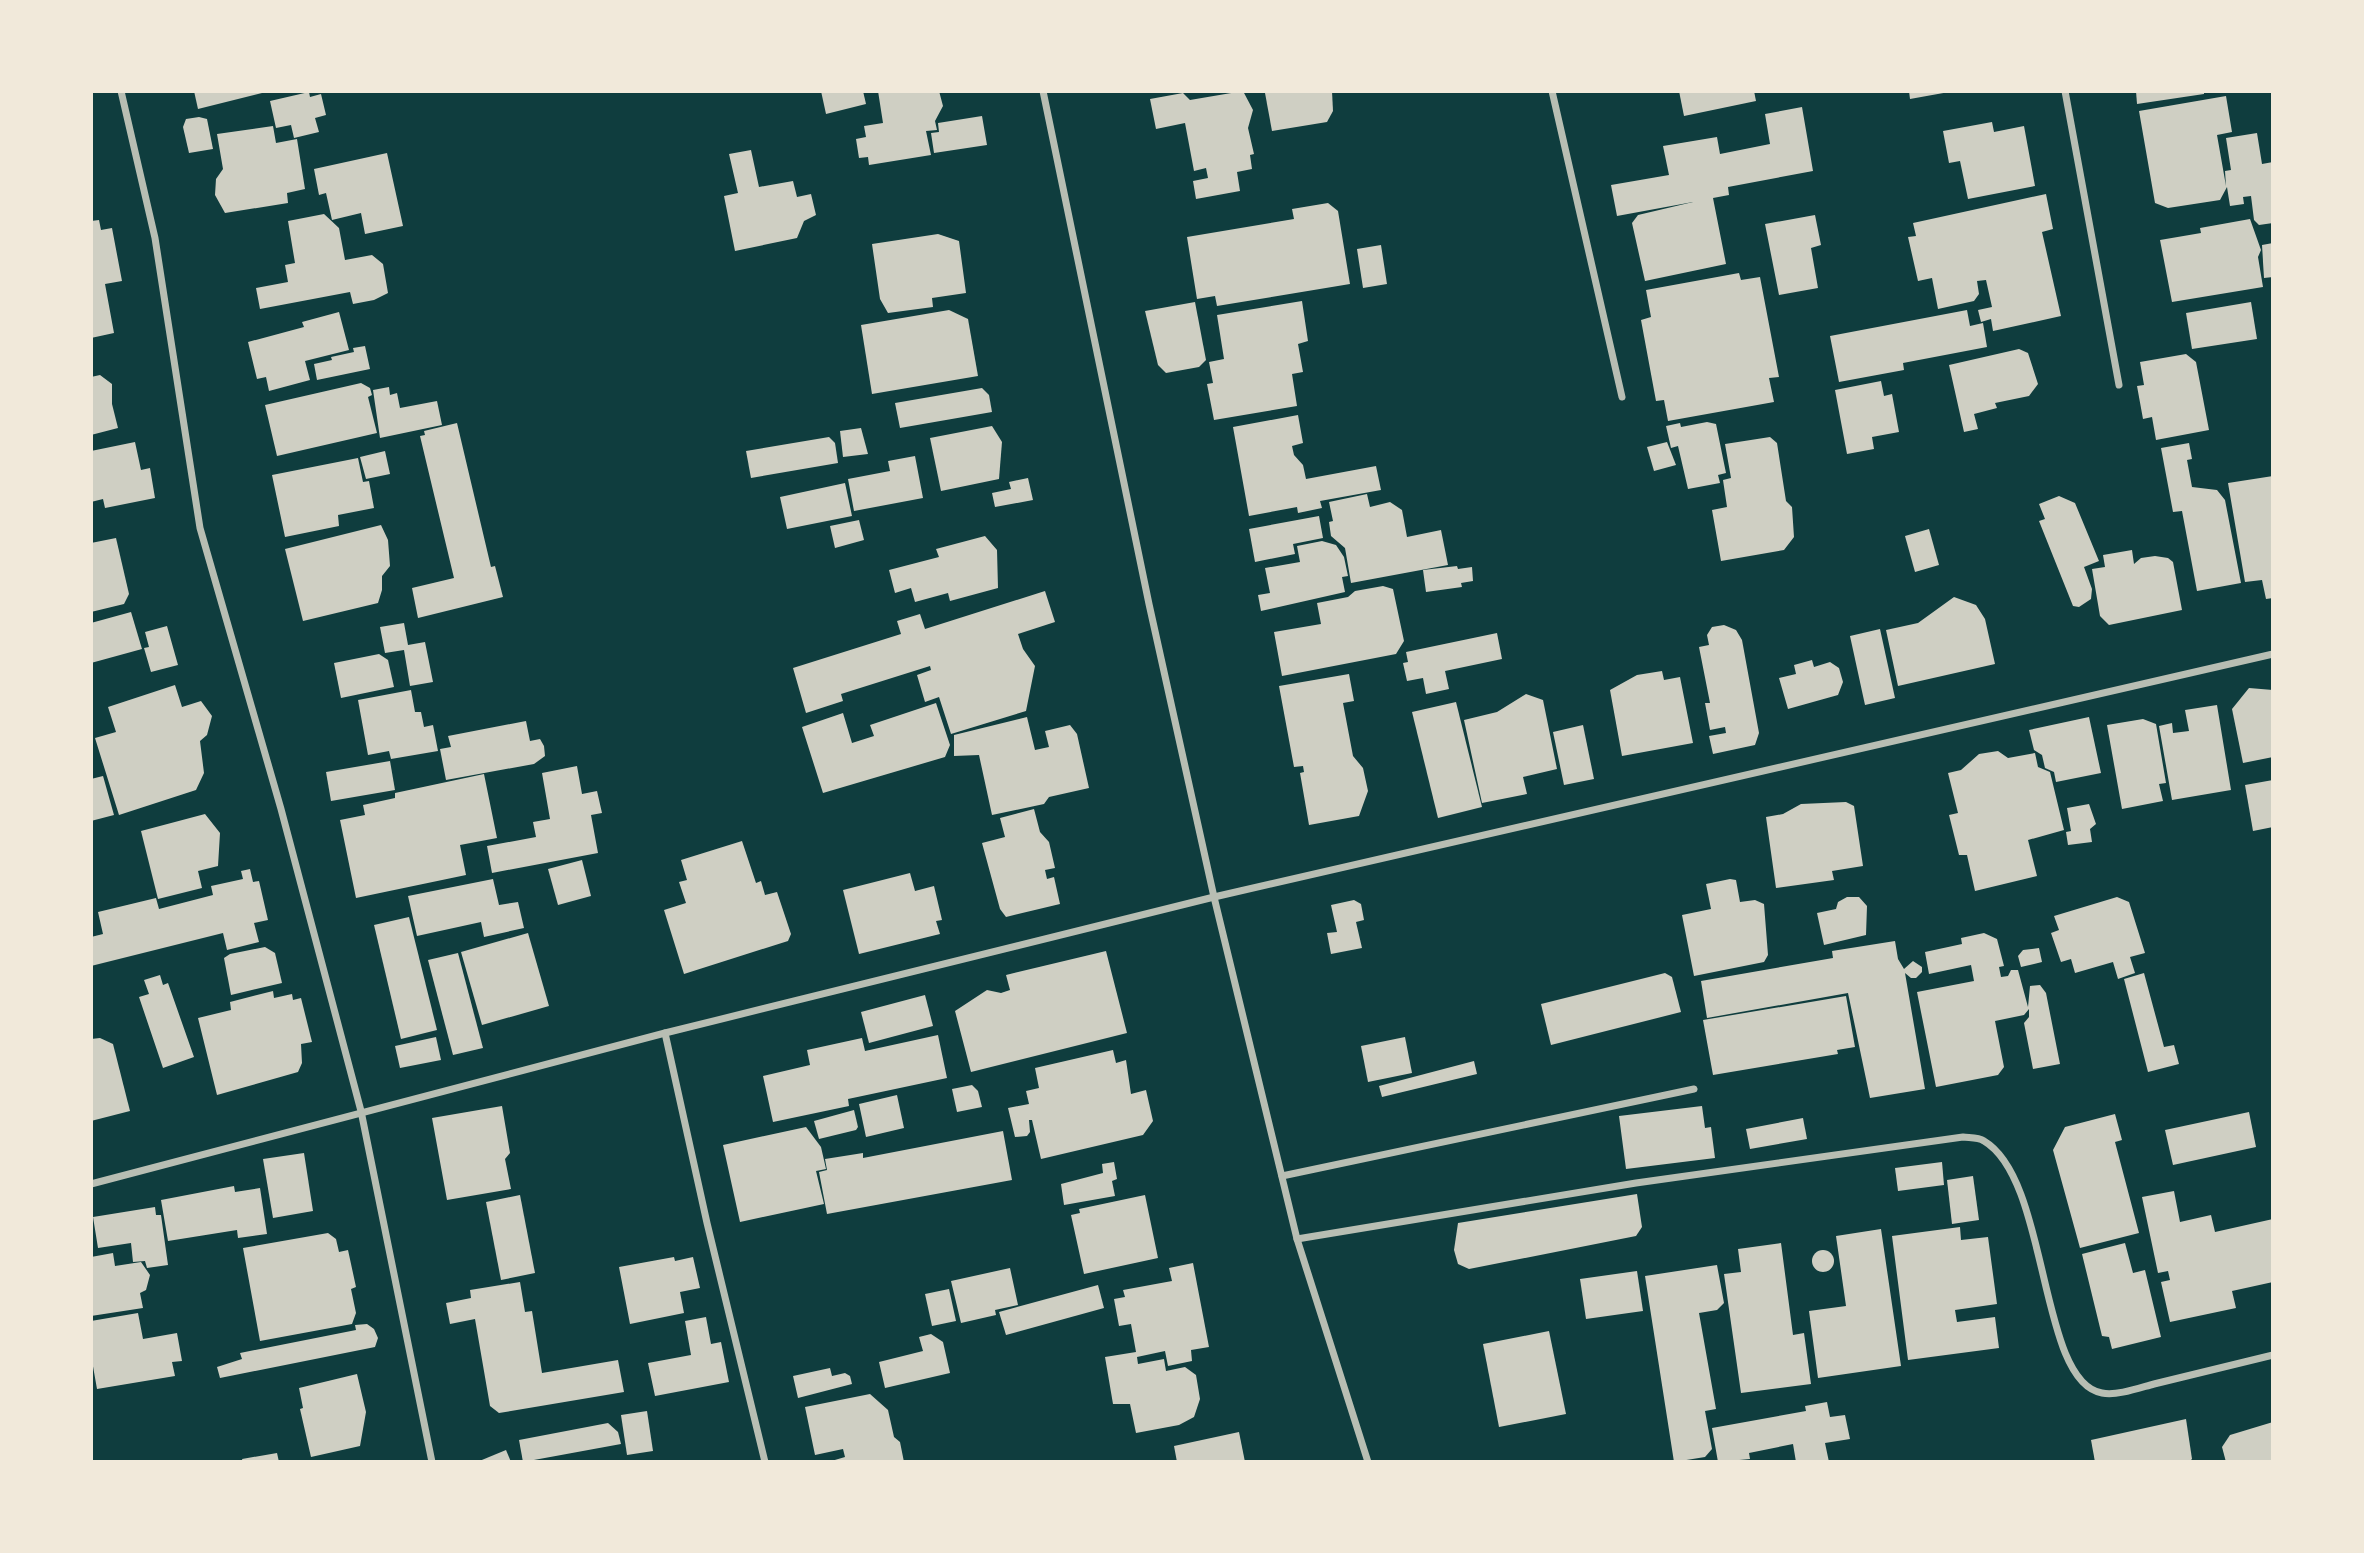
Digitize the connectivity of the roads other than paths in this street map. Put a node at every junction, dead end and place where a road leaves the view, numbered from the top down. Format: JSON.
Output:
{"nodes":[{"id":1,"x":121,"y":91,"type":"edge"},
{"id":2,"x":1043,"y":91,"type":"edge"},
{"id":3,"x":1552,"y":91,"type":"edge"},
{"id":4,"x":2065,"y":91,"type":"edge"},
{"id":5,"x":2119,"y":385,"type":"dead end"},
{"id":6,"x":1622,"y":397,"type":"dead end"},
{"id":7,"x":2273,"y":654,"type":"edge"},
{"id":8,"x":1214,"y":897,"type":"junction"},
{"id":9,"x":665,"y":1032,"type":"junction"},
{"id":10,"x":1694,"y":1089,"type":"dead end"},
{"id":11,"x":362,"y":1111,"type":"junction"},
{"id":12,"x":1282,"y":1176,"type":"junction"},
{"id":13,"x":91,"y":1184,"type":"edge"},
{"id":14,"x":1297,"y":1239,"type":"junction"},
{"id":15,"x":2273,"y":1355,"type":"edge"},
{"id":16,"x":432,"y":1462,"type":"edge"},
{"id":17,"x":765,"y":1462,"type":"edge"},
{"id":18,"x":1368,"y":1462,"type":"edge"}],
"edges":[{"from":1,"to":11,"type":"street"},
{"from":2,"to":8,"type":"street"},
{"from":3,"to":6,"type":"street"},
{"from":4,"to":5,"type":"street"},
{"from":7,"to":8,"type":"street"},
{"from":8,"to":9,"type":"street"},
{"from":8,"to":12,"type":"street"},
{"from":9,"to":11,"type":"street"},
{"from":9,"to":17,"type":"street"},
{"from":10,"to":12,"type":"street"},
{"from":11,"to":13,"type":"street"},
{"from":11,"to":16,"type":"street"},
{"from":12,"to":14,"type":"street"},
{"from":14,"to":15,"type":"street"},
{"from":14,"to":18,"type":"street"}]}
